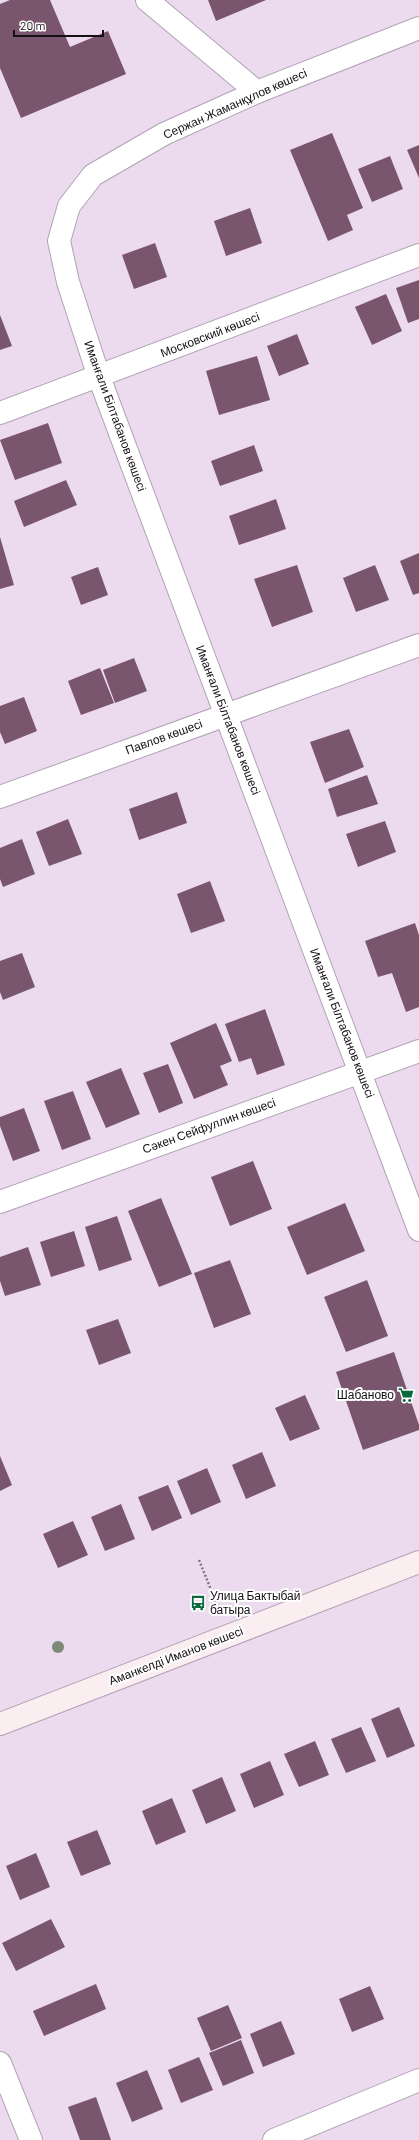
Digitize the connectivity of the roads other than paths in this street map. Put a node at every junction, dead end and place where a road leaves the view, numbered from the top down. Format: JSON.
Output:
{"nodes":[{"id":1,"x":147,"y":0,"type":"edge"},
{"id":2,"x":419,"y":28,"type":"edge"},
{"id":3,"x":257,"y":92,"type":"junction"},
{"id":4,"x":69,"y":206,"type":"joint"},
{"id":5,"x":419,"y":255,"type":"edge"},
{"id":6,"x":99,"y":377,"type":"junction"},
{"id":7,"x":0,"y":413,"type":"edge"},
{"id":8,"x":419,"y":645,"type":"edge"},
{"id":9,"x":226,"y":714,"type":"junction"},
{"id":10,"x":0,"y":797,"type":"edge"},
{"id":11,"x":419,"y":1051,"type":"edge"},
{"id":12,"x":360,"y":1071,"type":"junction"},
{"id":13,"x":0,"y":1202,"type":"edge"},
{"id":14,"x":419,"y":1230,"type":"edge"},
{"id":15,"x":419,"y":1562,"type":"edge"},
{"id":16,"x":0,"y":1724,"type":"edge"},
{"id":17,"x":0,"y":2063,"type":"edge"},
{"id":18,"x":419,"y":2080,"type":"edge"},
{"id":19,"x":31,"y":2140,"type":"edge"},
{"id":20,"x":274,"y":2140,"type":"edge"}],
"edges":[{"from":1,"to":3,"type":"street"},
{"from":2,"to":3,"type":"street","name":"Сержан Жаманқұлов көшесі"},
{"from":3,"to":4,"type":"street","name":"Сержан Жаманқұлов көшесі"},
{"from":4,"to":6,"type":"street","name":"Иманғали Білтабанов көшесі"},
{"from":5,"to":6,"type":"street","name":"Московский көшесі"},
{"from":6,"to":7,"type":"street","name":"Московский көшесі"},
{"from":6,"to":9,"type":"street","name":"Иманғали Білтабанов көшесі"},
{"from":8,"to":9,"type":"street","name":"Павлов көшесі"},
{"from":9,"to":10,"type":"street","name":"Павлов көшесі"},
{"from":9,"to":12,"type":"street","name":"Иманғали Білтабанов көшесі"},
{"from":11,"to":12,"type":"street","name":"Сәкен Сейфуллин көшесі"},
{"from":12,"to":13,"type":"street","name":"Сәкен Сейфуллин көшесі"},
{"from":12,"to":14,"type":"street","name":"Иманғали Білтабанов көшесі"},
{"from":15,"to":16,"type":"main road","name":"Аманкелді Иманов көшесі"},
{"from":17,"to":19,"type":"street"},
{"from":18,"to":20,"type":"street"}]}
